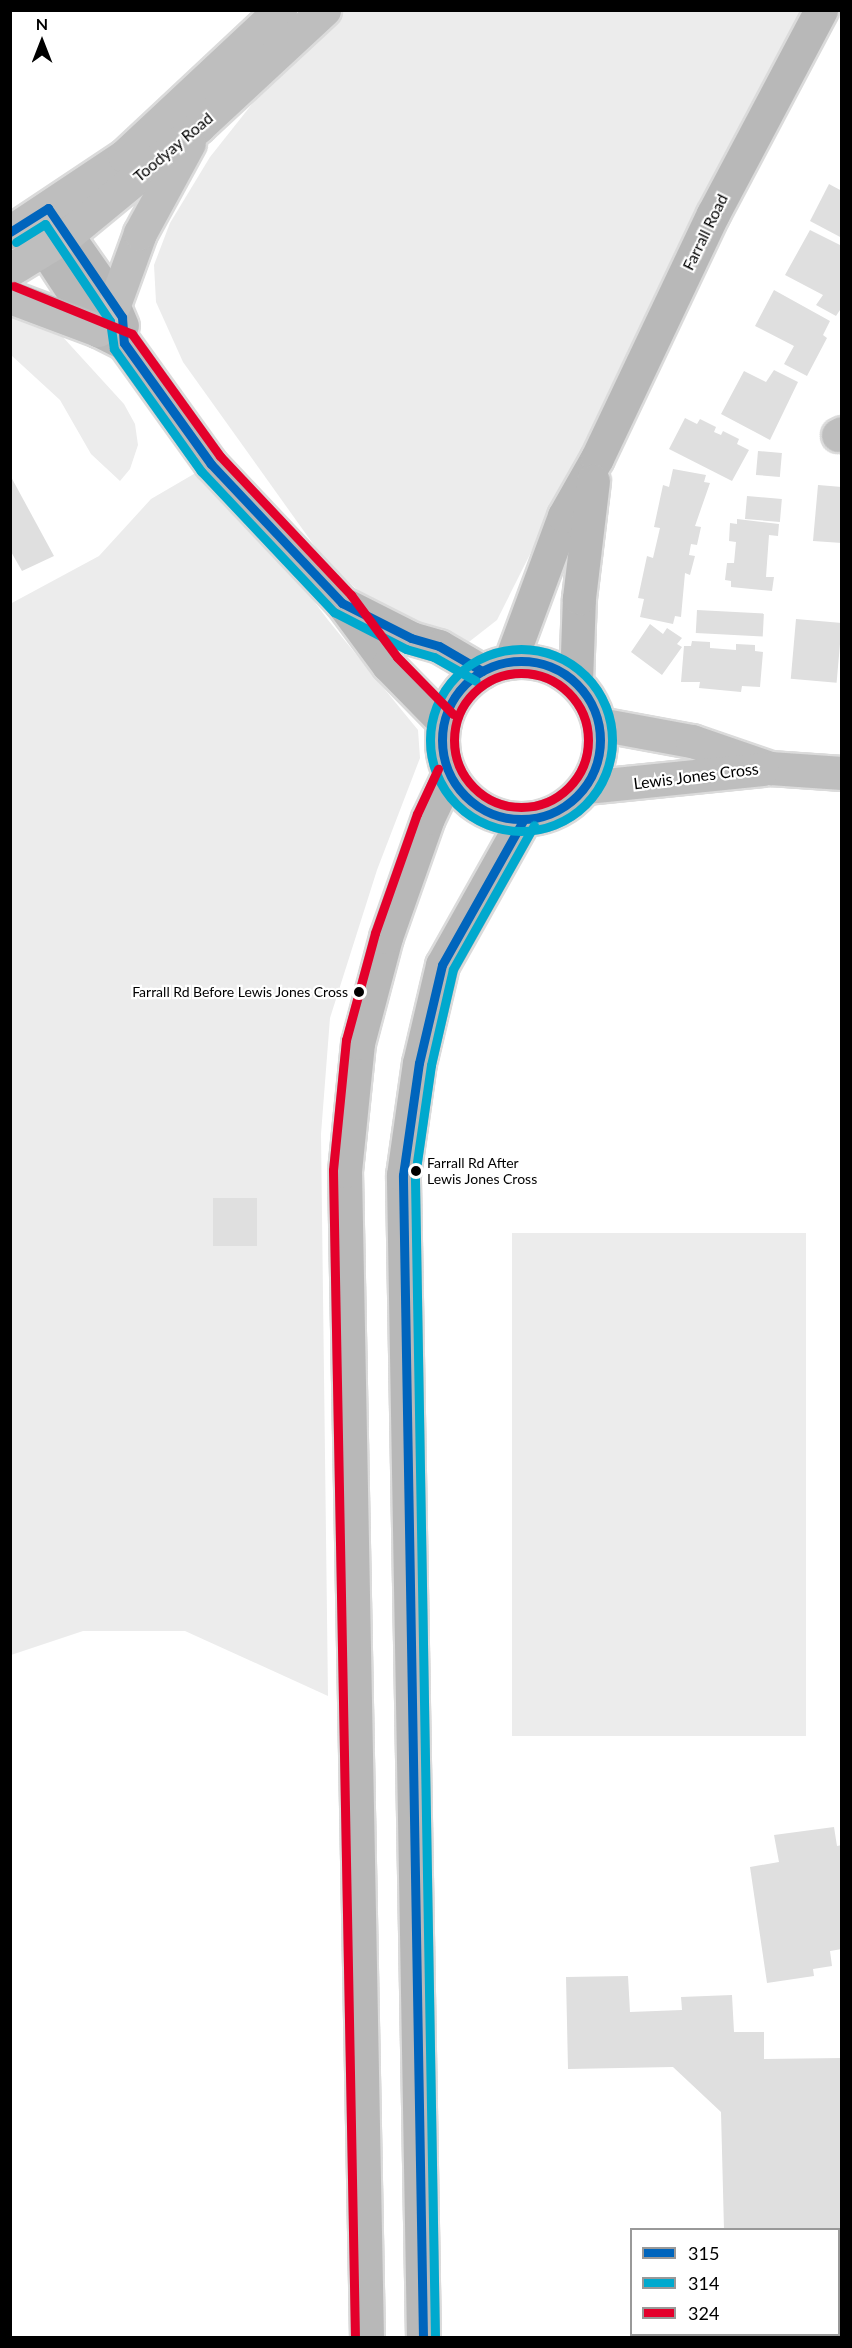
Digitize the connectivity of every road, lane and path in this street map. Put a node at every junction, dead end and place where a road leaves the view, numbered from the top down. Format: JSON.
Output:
{"nodes":[{"id":1,"x":280,"y":10,"type":"edge"},
{"id":2,"x":324,"y":10,"type":"edge"},
{"id":3,"x":821,"y":10,"type":"edge"},
{"id":4,"x":199,"y":126,"type":"junction"},
{"id":5,"x":29,"y":221,"type":"edge"},
{"id":6,"x":56,"y":242,"type":"junction"},
{"id":7,"x":10,"y":270,"type":"edge"},
{"id":8,"x":10,"y":297,"type":"edge"},
{"id":9,"x":112,"y":326,"type":"junction"},
{"id":10,"x":597,"y":458,"type":"junction"},
{"id":11,"x":342,"y":603,"type":"junction"},
{"id":12,"x":496,"y":666,"type":"junction"},
{"id":13,"x":576,"y":682,"type":"junction"},
{"id":14,"x":444,"y":722,"type":"junction"},
{"id":15,"x":599,"y":724,"type":"junction"},
{"id":16,"x":770,"y":768,"type":"junction"},
{"id":17,"x":842,"y":773,"type":"edge"},
{"id":18,"x":449,"y":774,"type":"junction"},
{"id":19,"x":586,"y":787,"type":"junction"},
{"id":20,"x":524,"y":819,"type":"junction"},
{"id":21,"x":368,"y":2337,"type":"edge"},
{"id":22,"x":423,"y":2337,"type":"edge"}],
"edges":[{"from":1,"to":5,"type":"main road","name":"Toodyay Road"},
{"from":2,"to":4,"type":"main road","name":"Toodyay Road"},
{"from":3,"to":10,"type":"main road","name":"Farrall Road"},
{"from":4,"to":6,"type":"main road","name":"Toodyay Road"},
{"from":4,"to":9,"type":"main road"},
{"from":5,"to":6,"type":"main road"},
{"from":6,"to":7,"type":"main road","name":"Toodyay Road"},
{"from":6,"to":9,"type":"main road"},
{"from":8,"to":9,"type":"main road"},
{"from":9,"to":11,"type":"main road"},
{"from":10,"to":12,"type":"main road","name":"Farrall Road"},
{"from":10,"to":13,"type":"main road","name":"Farrall Road"},
{"from":11,"to":12,"type":"main road"},
{"from":11,"to":14,"type":"main road"},
{"from":12,"to":13,"type":"main road","name":"Farrall Road"},
{"from":12,"to":14,"type":"main road","name":"Farrall Road"},
{"from":13,"to":15,"type":"main road","name":"Farrall Road"},
{"from":14,"to":18,"type":"main road","name":"Farrall Road"},
{"from":15,"to":16,"type":"main road","name":"Lewis Jones Cross"},
{"from":15,"to":19,"type":"main road","name":"Farrall Road"},
{"from":16,"to":17,"type":"main road","name":"Lewis Jones Cross"},
{"from":16,"to":19,"type":"main road","name":"Lewis Jones Cross"},
{"from":18,"to":20,"type":"main road","name":"Farrall Road"},
{"from":18,"to":21,"type":"main road"},
{"from":19,"to":20,"type":"main road","name":"Farrall Road"},
{"from":20,"to":22,"type":"main road"}]}
